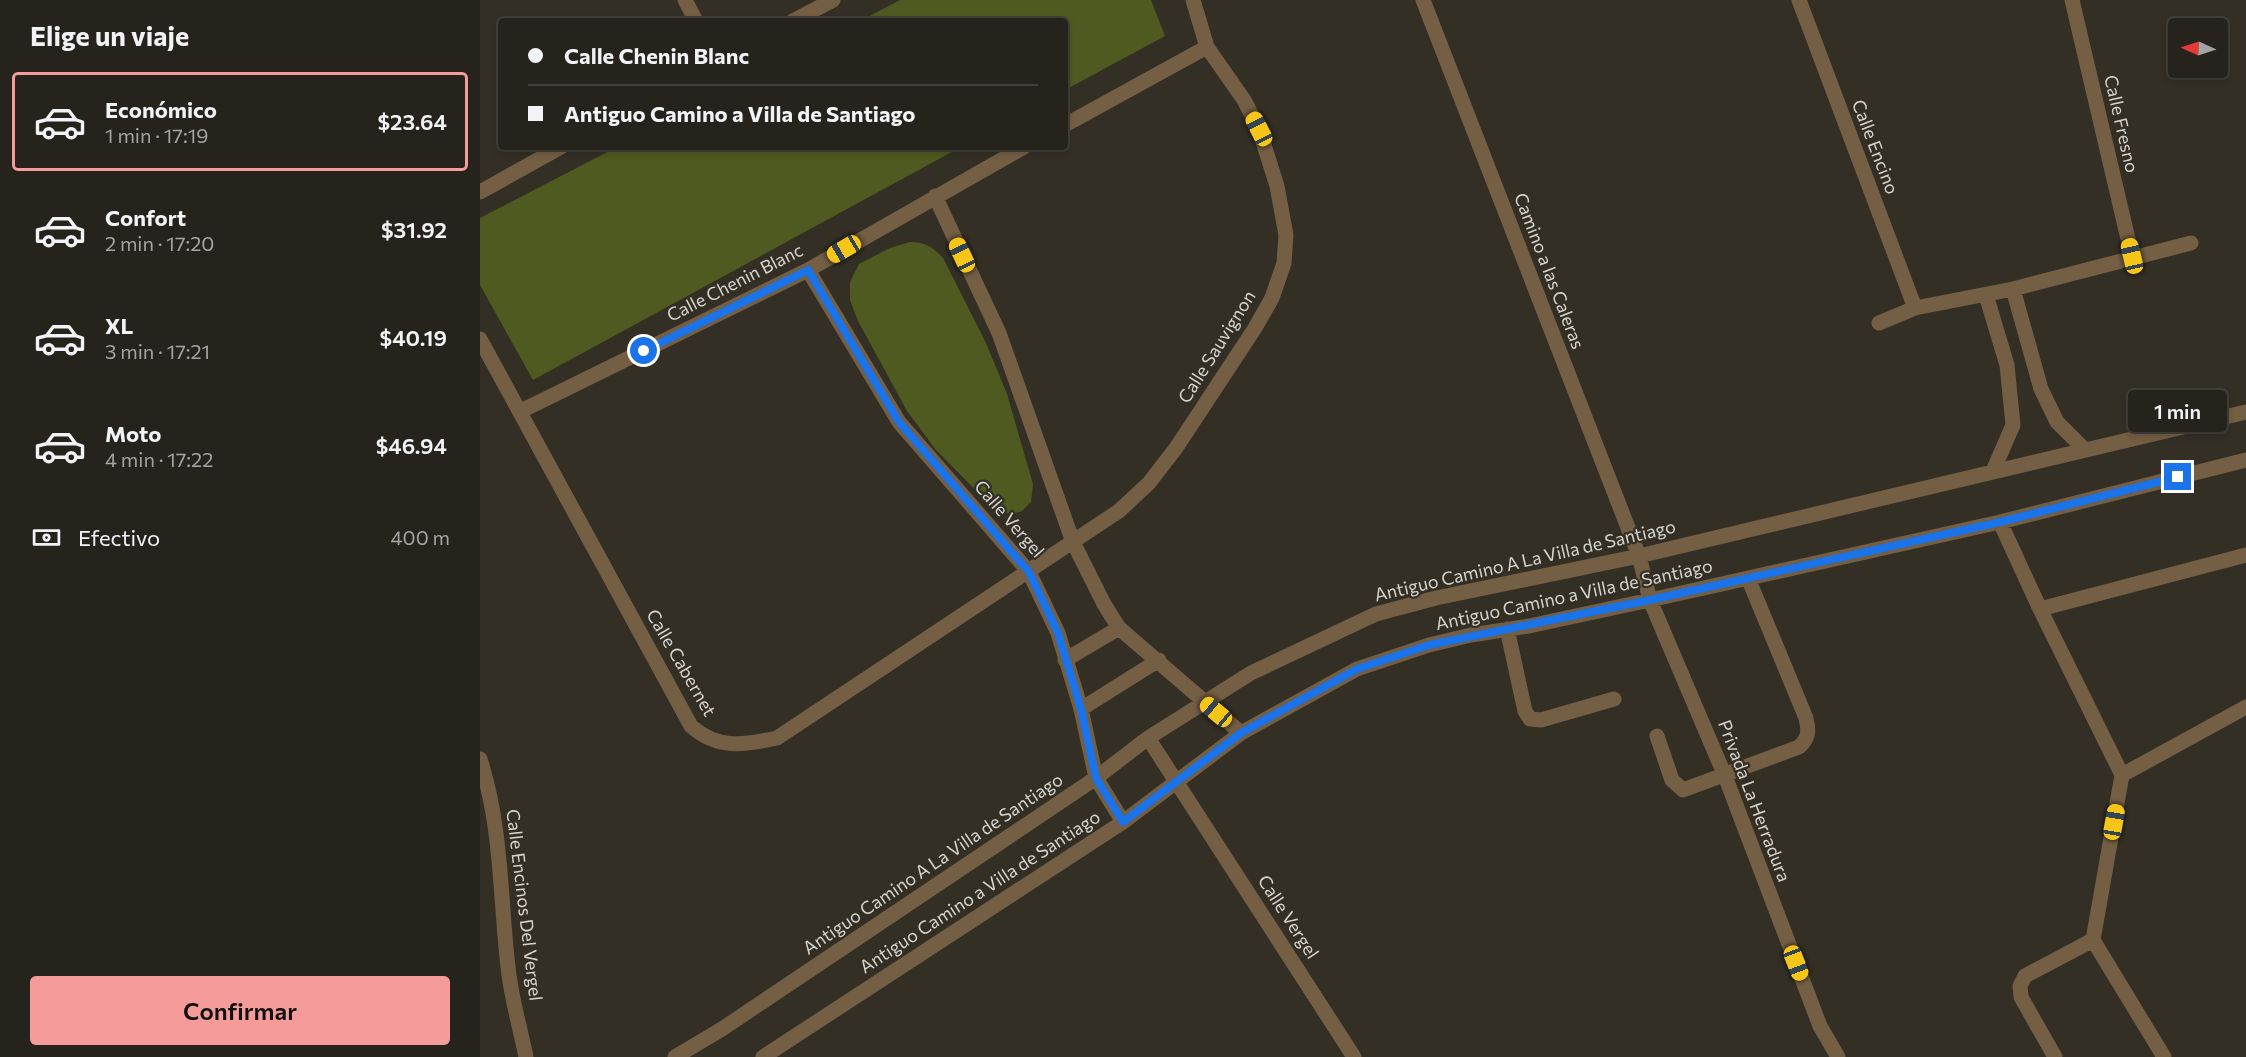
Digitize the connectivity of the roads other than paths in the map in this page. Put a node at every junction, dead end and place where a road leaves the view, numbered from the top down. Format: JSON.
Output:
{"nodes":[{"id":1,"x":685,"y":0,"type":"edge"},
{"id":2,"x":833,"y":0,"type":"edge"},
{"id":3,"x":1193,"y":0,"type":"edge"},
{"id":4,"x":1423,"y":0,"type":"edge"},
{"id":5,"x":1799,"y":0,"type":"edge"},
{"id":6,"x":2072,"y":0,"type":"edge"},
{"id":7,"x":694,"y":18,"type":"edge"},
{"id":8,"x":799,"y":18,"type":"edge"},
{"id":9,"x":1207,"y":47,"type":"junction"},
{"id":10,"x":1068,"y":123,"type":"edge"},
{"id":11,"x":556,"y":150,"type":"edge"},
{"id":12,"x":1019,"y":150,"type":"edge"},
{"id":13,"x":480,"y":192,"type":"edge"},
{"id":14,"x":935,"y":196,"type":"junction"},
{"id":15,"x":2192,"y":243,"type":"dead end"},
{"id":16,"x":2132,"y":256,"type":"junction"},
{"id":17,"x":808,"y":270,"type":"junction"},
{"id":18,"x":2013,"y":289,"type":"junction"},
{"id":19,"x":1986,"y":296,"type":"junction"},
{"id":20,"x":1915,"y":308,"type":"junction"},
{"id":21,"x":1879,"y":323,"type":"dead end"},
{"id":22,"x":480,"y":339,"type":"edge"},
{"id":23,"x":521,"y":411,"type":"junction"},
{"id":24,"x":2246,"y":412,"type":"edge"},
{"id":25,"x":2084,"y":449,"type":"junction"},
{"id":26,"x":2246,"y":460,"type":"edge"},
{"id":27,"x":1993,"y":471,"type":"junction"},
{"id":28,"x":2000,"y":522,"type":"junction"},
{"id":29,"x":1073,"y":542,"type":"junction"},
{"id":30,"x":2246,"y":555,"type":"edge"},
{"id":31,"x":1639,"y":556,"type":"junction"},
{"id":32,"x":1029,"y":572,"type":"junction"},
{"id":33,"x":1748,"y":578,"type":"junction"},
{"id":34,"x":1650,"y":600,"type":"junction"},
{"id":35,"x":2040,"y":609,"type":"junction"},
{"id":36,"x":1119,"y":628,"type":"junction"},
{"id":37,"x":1507,"y":629,"type":"junction"},
{"id":38,"x":1065,"y":660,"type":"junction"},
{"id":39,"x":1159,"y":660,"type":"junction"},
{"id":40,"x":1614,"y":699,"type":"dead end"},
{"id":41,"x":1203,"y":702,"type":"junction"},
{"id":42,"x":2246,"y":707,"type":"edge"},
{"id":43,"x":1081,"y":709,"type":"junction"},
{"id":44,"x":1241,"y":733,"type":"junction"},
{"id":45,"x":1657,"y":736,"type":"dead end"},
{"id":46,"x":1148,"y":738,"type":"junction"},
{"id":47,"x":480,"y":759,"type":"edge"},
{"id":48,"x":2122,"y":775,"type":"junction"},
{"id":49,"x":1725,"y":776,"type":"junction"},
{"id":50,"x":1096,"y":778,"type":"junction"},
{"id":51,"x":1178,"y":782,"type":"junction"},
{"id":52,"x":1123,"y":822,"type":"junction"},
{"id":53,"x":2093,"y":940,"type":"junction"},
{"id":54,"x":526,"y":1057,"type":"edge"},
{"id":55,"x":675,"y":1057,"type":"edge"},
{"id":56,"x":763,"y":1057,"type":"edge"},
{"id":57,"x":1354,"y":1057,"type":"edge"},
{"id":58,"x":1838,"y":1057,"type":"edge"},
{"id":59,"x":2055,"y":1057,"type":"edge"},
{"id":60,"x":2164,"y":1057,"type":"edge"}],
"edges":[{"from":1,"to":7,"type":"street"},
{"from":2,"to":8,"type":"street"},
{"from":3,"to":9,"type":"street","name":"Calle Sauvignon"},
{"from":4,"to":31,"type":"street","name":"Camino a las Caleras"},
{"from":5,"to":20,"type":"street","name":"Calle Encino"},
{"from":6,"to":16,"type":"street","name":"Calle Fresno"},
{"from":9,"to":10,"type":"street"},
{"from":9,"to":29,"type":"street","name":"Calle Sauvignon"},
{"from":11,"to":13,"type":"street"},
{"from":12,"to":14,"type":"street","name":"Calle Chenin Blanc"},
{"from":14,"to":17,"type":"street","name":"Calle Chenin Blanc"},
{"from":14,"to":29,"type":"street","name":"Calle Vergel"},
{"from":15,"to":16,"type":"street"},
{"from":16,"to":18,"type":"street"},
{"from":17,"to":23,"type":"street","name":"Calle Chenin Blanc"},
{"from":17,"to":32,"type":"street","name":"Calle Vergel"},
{"from":18,"to":19,"type":"street"},
{"from":18,"to":25,"type":"street"},
{"from":19,"to":20,"type":"street"},
{"from":19,"to":27,"type":"street"},
{"from":20,"to":21,"type":"street"},
{"from":22,"to":23,"type":"street","name":"Calle Cabernet"},
{"from":23,"to":32,"type":"street","name":"Calle Cabernet"},
{"from":24,"to":25,"type":"street","name":"Antiguo Camino A La Villa de Santiago"},
{"from":25,"to":27,"type":"street","name":"Antiguo Camino A La Villa de Santiago"},
{"from":26,"to":28,"type":"street","name":"Antiguo Camino a Villa de Santiago"},
{"from":27,"to":31,"type":"street","name":"Antiguo Camino A La Villa de Santiago"},
{"from":28,"to":33,"type":"street","name":"Antiguo Camino a Villa de Santiago"},
{"from":28,"to":35,"type":"street"},
{"from":29,"to":32,"type":"street","name":"Calle Sauvignon"},
{"from":29,"to":36,"type":"street","name":"Calle Vergel"},
{"from":30,"to":35,"type":"street"},
{"from":31,"to":34,"type":"street","name":"Privada La Herradura"},
{"from":31,"to":41,"type":"street","name":"Antiguo Camino A La Villa de Santiago"},
{"from":32,"to":38,"type":"street","name":"Calle Vergel"},
{"from":33,"to":34,"type":"street","name":"Antiguo Camino a Villa de Santiago"},
{"from":33,"to":49,"type":"street"},
{"from":34,"to":37,"type":"street","name":"Antiguo Camino a Villa de Santiago"},
{"from":34,"to":49,"type":"street","name":"Privada La Herradura"},
{"from":35,"to":48,"type":"street"},
{"from":36,"to":38,"type":"street"},
{"from":36,"to":39,"type":"street","name":"Calle Vergel"},
{"from":37,"to":40,"type":"street"},
{"from":37,"to":44,"type":"street","name":"Antiguo Camino a Villa de Santiago"},
{"from":38,"to":43,"type":"street","name":"Calle Vergel"},
{"from":39,"to":41,"type":"street","name":"Calle Vergel"},
{"from":39,"to":43,"type":"street"},
{"from":41,"to":44,"type":"street","name":"Calle Vergel"},
{"from":41,"to":46,"type":"street","name":"Antiguo Camino A La Villa de Santiago"},
{"from":42,"to":48,"type":"street"},
{"from":43,"to":50,"type":"street","name":"Calle Vergel"},
{"from":44,"to":51,"type":"street","name":"Antiguo Camino a Villa de Santiago"},
{"from":45,"to":49,"type":"street"},
{"from":46,"to":50,"type":"street","name":"Antiguo Camino A La Villa de Santiago"},
{"from":46,"to":51,"type":"street","name":"Calle Vergel"},
{"from":47,"to":54,"type":"street","name":"Calle Encinos Del Vergel"},
{"from":48,"to":53,"type":"street"},
{"from":49,"to":58,"type":"street","name":"Privada La Herradura"},
{"from":50,"to":52,"type":"street","name":"Calle Vergel"},
{"from":50,"to":55,"type":"street","name":"Antiguo Camino A La Villa de Santiago"},
{"from":51,"to":52,"type":"street","name":"Antiguo Camino a Villa de Santiago"},
{"from":51,"to":57,"type":"street","name":"Calle Vergel"},
{"from":52,"to":56,"type":"street","name":"Antiguo Camino a Villa de Santiago"},
{"from":53,"to":59,"type":"street"},
{"from":53,"to":60,"type":"street"}]}
